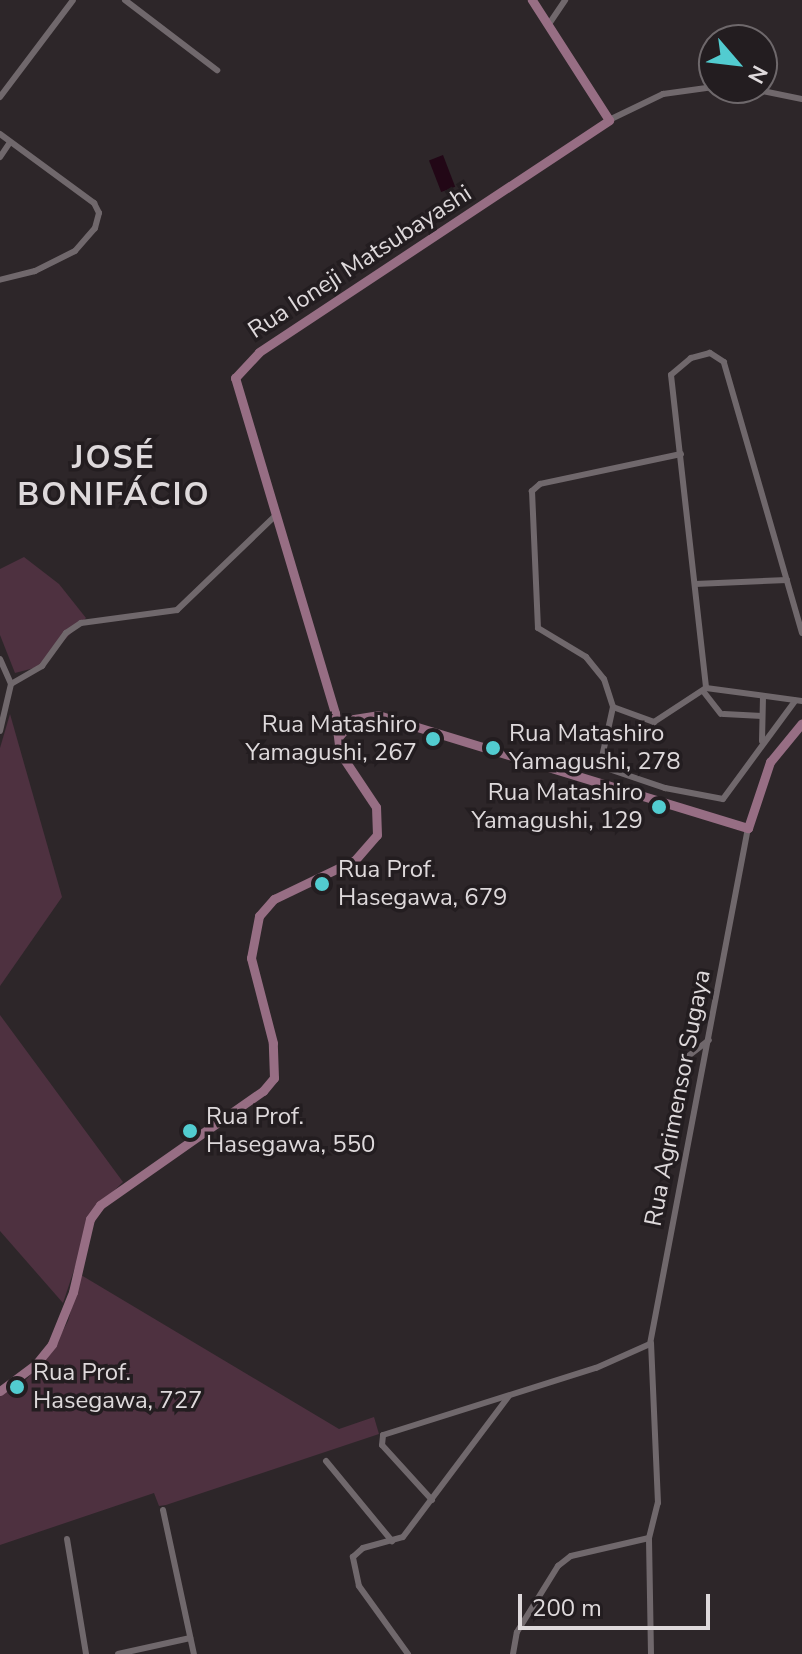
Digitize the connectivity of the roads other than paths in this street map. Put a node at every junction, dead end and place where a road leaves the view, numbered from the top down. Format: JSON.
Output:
{"nodes":[{"id":1,"x":73,"y":0,"type":"edge"},
{"id":2,"x":125,"y":0,"type":"edge"},
{"id":3,"x":532,"y":0,"type":"edge"},
{"id":4,"x":565,"y":0,"type":"edge"},
{"id":5,"x":549,"y":24,"type":"junction"},
{"id":6,"x":217,"y":70,"type":"dead end"},
{"id":7,"x":698,"y":89,"type":"edge"},
{"id":8,"x":778,"y":94,"type":"edge"},
{"id":9,"x":0,"y":97,"type":"edge"},
{"id":10,"x":802,"y":99,"type":"edge"},
{"id":11,"x":609,"y":120,"type":"junction"},
{"id":12,"x":0,"y":134,"type":"edge"},
{"id":13,"x":10,"y":142,"type":"junction"},
{"id":14,"x":0,"y":157,"type":"edge"},
{"id":15,"x":0,"y":280,"type":"edge"},
{"id":16,"x":681,"y":454,"type":"junction"},
{"id":17,"x":276,"y":515,"type":"junction"},
{"id":18,"x":787,"y":580,"type":"junction"},
{"id":19,"x":695,"y":584,"type":"junction"},
{"id":20,"x":802,"y":633,"type":"edge"},
{"id":21,"x":0,"y":659,"type":"edge"},
{"id":22,"x":11,"y":684,"type":"junction"},
{"id":23,"x":705,"y":690,"type":"junction"},
{"id":24,"x":763,"y":698,"type":"junction"},
{"id":25,"x":798,"y":701,"type":"edge"},
{"id":26,"x":613,"y":707,"type":"junction"},
{"id":27,"x":762,"y":716,"type":"junction"},
{"id":28,"x":802,"y":723,"type":"edge"},
{"id":29,"x":0,"y":731,"type":"edge"},
{"id":30,"x":340,"y":735,"type":"junction"},
{"id":31,"x":762,"y":741,"type":"junction"},
{"id":32,"x":748,"y":828,"type":"junction"},
{"id":33,"x":709,"y":1040,"type":"junction"},
{"id":34,"x":682,"y":1061,"type":"dead end"},
{"id":35,"x":651,"y":1341,"type":"junction"},
{"id":36,"x":0,"y":1391,"type":"edge"},
{"id":37,"x":509,"y":1396,"type":"junction"},
{"id":38,"x":326,"y":1461,"type":"dead end"},
{"id":39,"x":432,"y":1500,"type":"junction"},
{"id":40,"x":163,"y":1510,"type":"dead end"},
{"id":41,"x":649,"y":1538,"type":"junction"},
{"id":42,"x":67,"y":1539,"type":"dead end"},
{"id":43,"x":392,"y":1541,"type":"junction"},
{"id":44,"x":190,"y":1638,"type":"junction"},
{"id":45,"x":86,"y":1654,"type":"edge"},
{"id":46,"x":118,"y":1654,"type":"edge"},
{"id":47,"x":194,"y":1654,"type":"edge"},
{"id":48,"x":408,"y":1654,"type":"edge"},
{"id":49,"x":513,"y":1654,"type":"edge"},
{"id":50,"x":651,"y":1654,"type":"edge"}],
"edges":[{"from":1,"to":9,"type":"street"},
{"from":2,"to":6,"type":"street"},
{"from":3,"to":5,"type":"main road"},
{"from":4,"to":5,"type":"street"},
{"from":5,"to":11,"type":"main road"},
{"from":7,"to":11,"type":"street","name":"Rua Ioneji Matsubayashi"},
{"from":8,"to":10,"type":"street"},
{"from":11,"to":17,"type":"main road","name":"Rua Ioneji Matsubayashi"},
{"from":12,"to":13,"type":"street"},
{"from":13,"to":14,"type":"street"},
{"from":13,"to":15,"type":"street"},
{"from":16,"to":18,"type":"street"},
{"from":16,"to":19,"type":"street"},
{"from":16,"to":26,"type":"street"},
{"from":17,"to":22,"type":"street"},
{"from":17,"to":30,"type":"main road","name":"Rua Ioneji Matsubayashi"},
{"from":18,"to":19,"type":"street"},
{"from":18,"to":20,"type":"street"},
{"from":19,"to":23,"type":"street"},
{"from":21,"to":22,"type":"street"},
{"from":22,"to":29,"type":"street"},
{"from":23,"to":24,"type":"street"},
{"from":23,"to":26,"type":"street"},
{"from":23,"to":27,"type":"street"},
{"from":24,"to":25,"type":"street"},
{"from":24,"to":27,"type":"street"},
{"from":25,"to":31,"type":"street"},
{"from":26,"to":31,"type":"street"},
{"from":27,"to":31,"type":"street"},
{"from":28,"to":32,"type":"main road","name":"Rua Agrimensor Sugaya"},
{"from":30,"to":32,"type":"main road"},
{"from":30,"to":36,"type":"main road","name":"Rua Ioneji Matsubayashi"},
{"from":32,"to":33,"type":"street","name":"Rua Agrimensor Sugaya"},
{"from":33,"to":34,"type":"street"},
{"from":33,"to":35,"type":"street","name":"Rua Agrimensor Sugaya"},
{"from":35,"to":37,"type":"street"},
{"from":35,"to":41,"type":"street","name":"Rua Agrimensor Sugaya"},
{"from":37,"to":39,"type":"street"},
{"from":37,"to":39,"type":"street"},
{"from":38,"to":43,"type":"street"},
{"from":39,"to":43,"type":"street"},
{"from":40,"to":44,"type":"street"},
{"from":41,"to":49,"type":"street"},
{"from":41,"to":50,"type":"street","name":"Rua Agrimensor Sugaya"},
{"from":42,"to":45,"type":"street"},
{"from":43,"to":48,"type":"street"},
{"from":44,"to":46,"type":"street"},
{"from":44,"to":47,"type":"street"}]}
